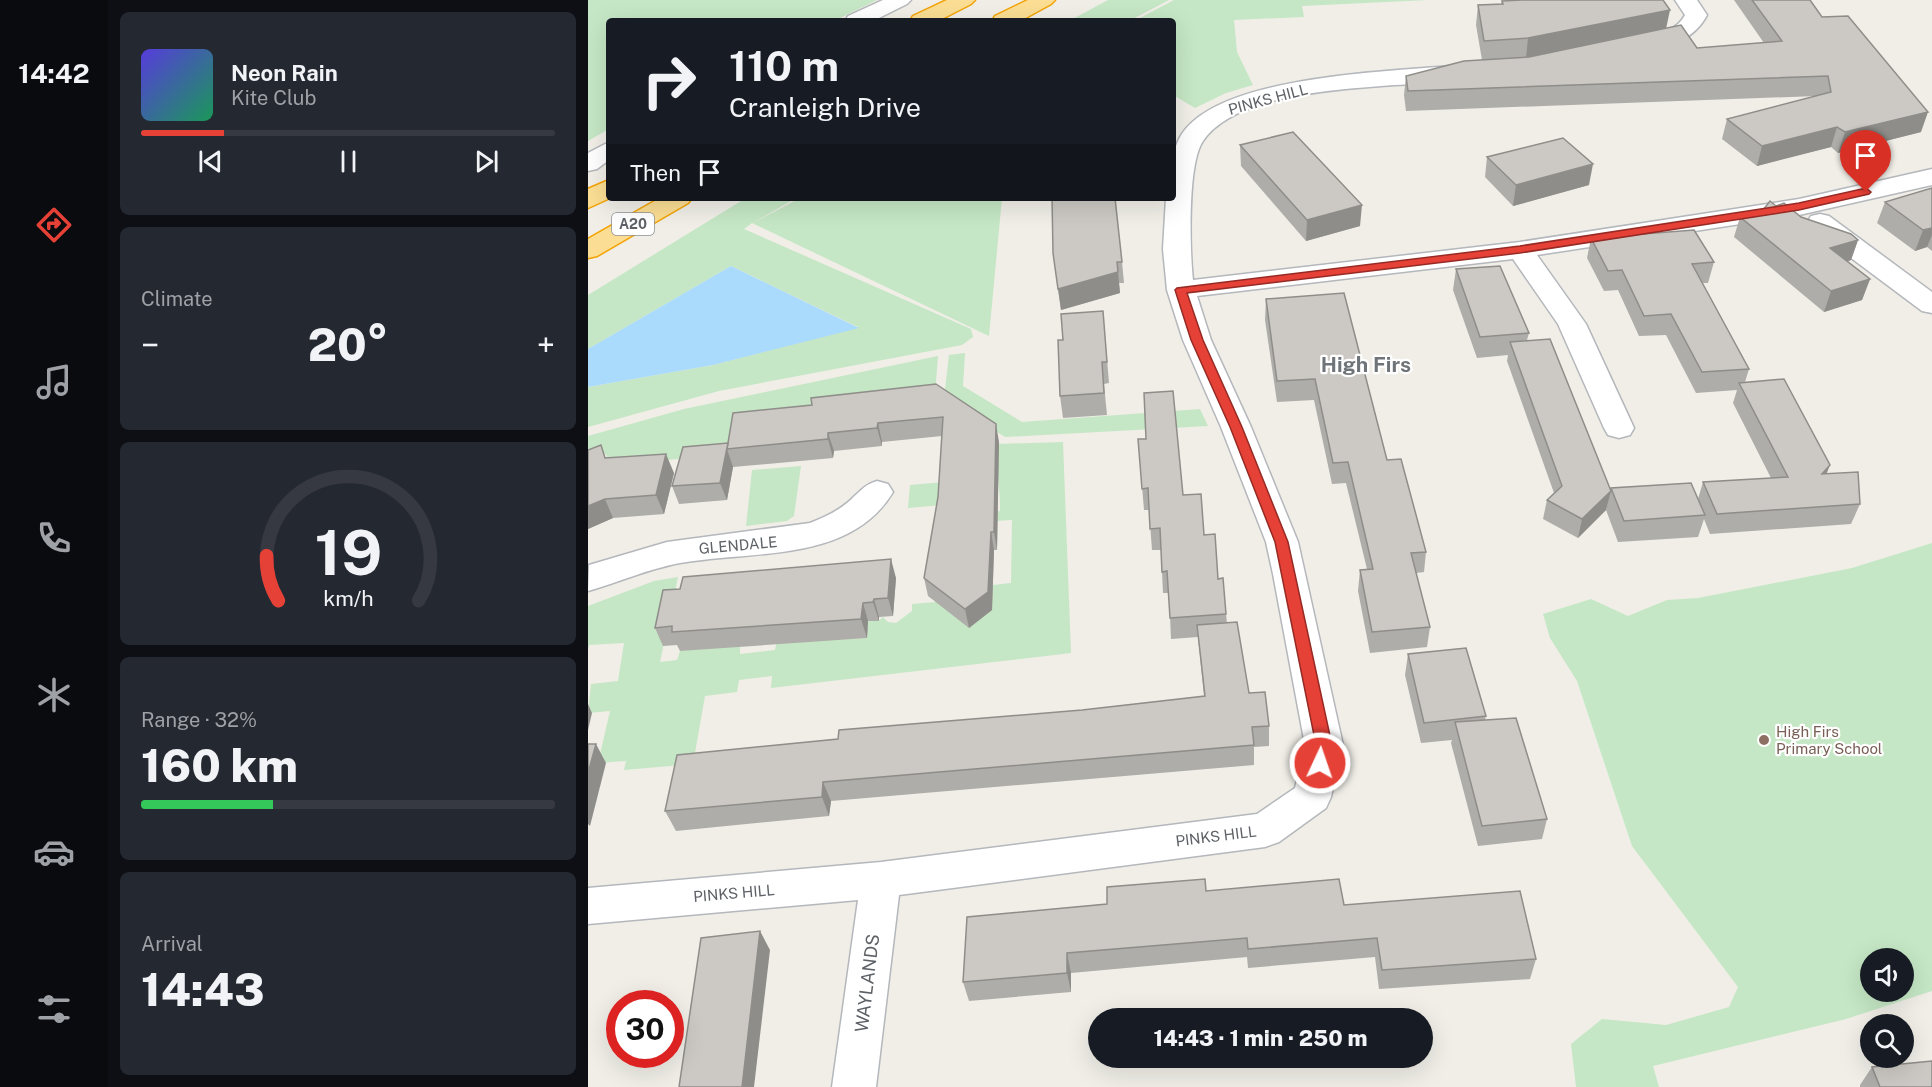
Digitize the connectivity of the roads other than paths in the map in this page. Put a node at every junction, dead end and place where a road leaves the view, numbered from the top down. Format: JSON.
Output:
{"nodes":[{"id":1,"x":900,"y":0,"type":"edge"},
{"id":2,"x":964,"y":0,"type":"edge"},
{"id":3,"x":1044,"y":0,"type":"edge"},
{"id":4,"x":1686,"y":0,"type":"edge"},
{"id":5,"x":862,"y":18,"type":"edge"},
{"id":6,"x":927,"y":18,"type":"edge"},
{"id":7,"x":1009,"y":18,"type":"edge"},
{"id":8,"x":1623,"y":47,"type":"edge"},
{"id":9,"x":1470,"y":71,"type":"edge"},
{"id":10,"x":606,"y":151,"type":"edge"},
{"id":11,"x":588,"y":164,"type":"edge"},
{"id":12,"x":1932,"y":177,"type":"edge"},
{"id":13,"x":606,"y":190,"type":"edge"},
{"id":14,"x":588,"y":200,"type":"edge"},
{"id":15,"x":674,"y":201,"type":"edge"},
{"id":16,"x":1799,"y":207,"type":"junction"},
{"id":17,"x":588,"y":250,"type":"edge"},
{"id":18,"x":1520,"y":250,"type":"junction"},
{"id":19,"x":1181,"y":290,"type":"junction"},
{"id":20,"x":1932,"y":305,"type":"edge"},
{"id":21,"x":1619,"y":428,"type":"dead end"},
{"id":22,"x":877,"y":492,"type":"dead end"},
{"id":23,"x":588,"y":579,"type":"edge"},
{"id":24,"x":881,"y":880,"type":"junction"},
{"id":25,"x":588,"y":906,"type":"edge"},
{"id":26,"x":854,"y":1087,"type":"edge"}],
"edges":[{"from":1,"to":5,"type":"street"},
{"from":2,"to":6,"type":"highway"},
{"from":3,"to":7,"type":"highway"},
{"from":4,"to":8,"type":"street"},
{"from":9,"to":19,"type":"street","name":"PINKS HILL"},
{"from":10,"to":11,"type":"street"},
{"from":12,"to":16,"type":"street"},
{"from":13,"to":14,"type":"highway"},
{"from":15,"to":17,"type":"highway","number":"A20"},
{"from":16,"to":18,"type":"street"},
{"from":16,"to":20,"type":"street"},
{"from":18,"to":19,"type":"street"},
{"from":18,"to":21,"type":"street"},
{"from":19,"to":24,"type":"street","name":"PINKS HILL"},
{"from":22,"to":23,"type":"street","name":"GLENDALE"},
{"from":24,"to":25,"type":"street","name":"PINKS HILL"},
{"from":24,"to":26,"type":"street","name":"WAYLANDS"}]}
